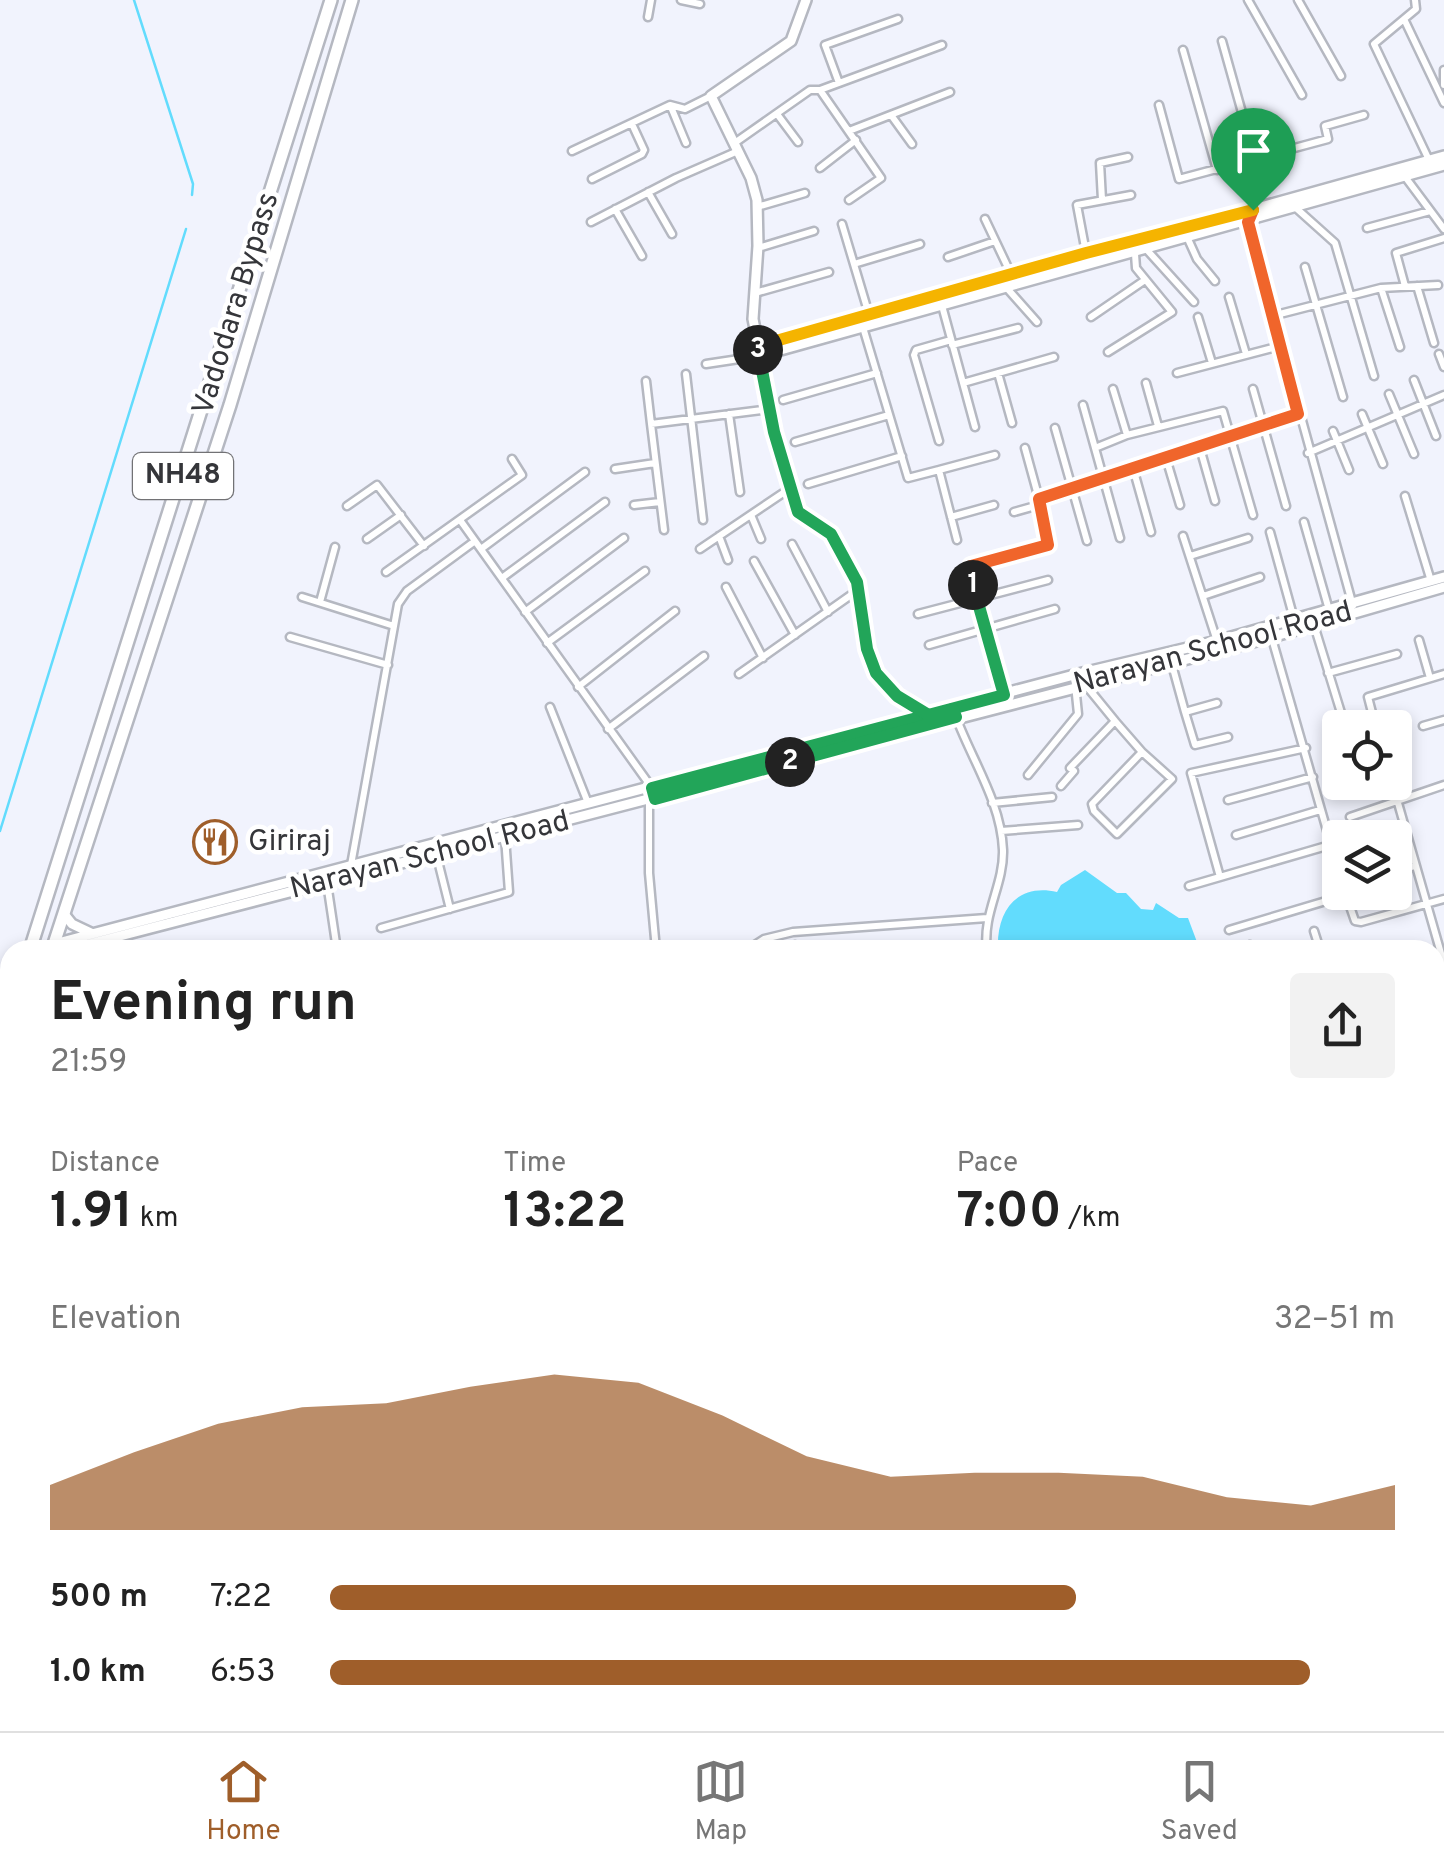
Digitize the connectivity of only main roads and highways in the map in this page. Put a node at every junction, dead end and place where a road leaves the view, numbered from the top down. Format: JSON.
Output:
{"nodes":[{"id":1,"x":331,"y":0,"type":"edge"},
{"id":2,"x":352,"y":0,"type":"edge"},
{"id":3,"x":33,"y":940,"type":"edge"},
{"id":4,"x":59,"y":940,"type":"edge"}],
"edges":[{"from":1,"to":3,"type":"highway","name":"Vadodara Bypass","number":"NH48"},
{"from":2,"to":4,"type":"highway","name":"Vadodara Bypass","number":"NH48"}]}
